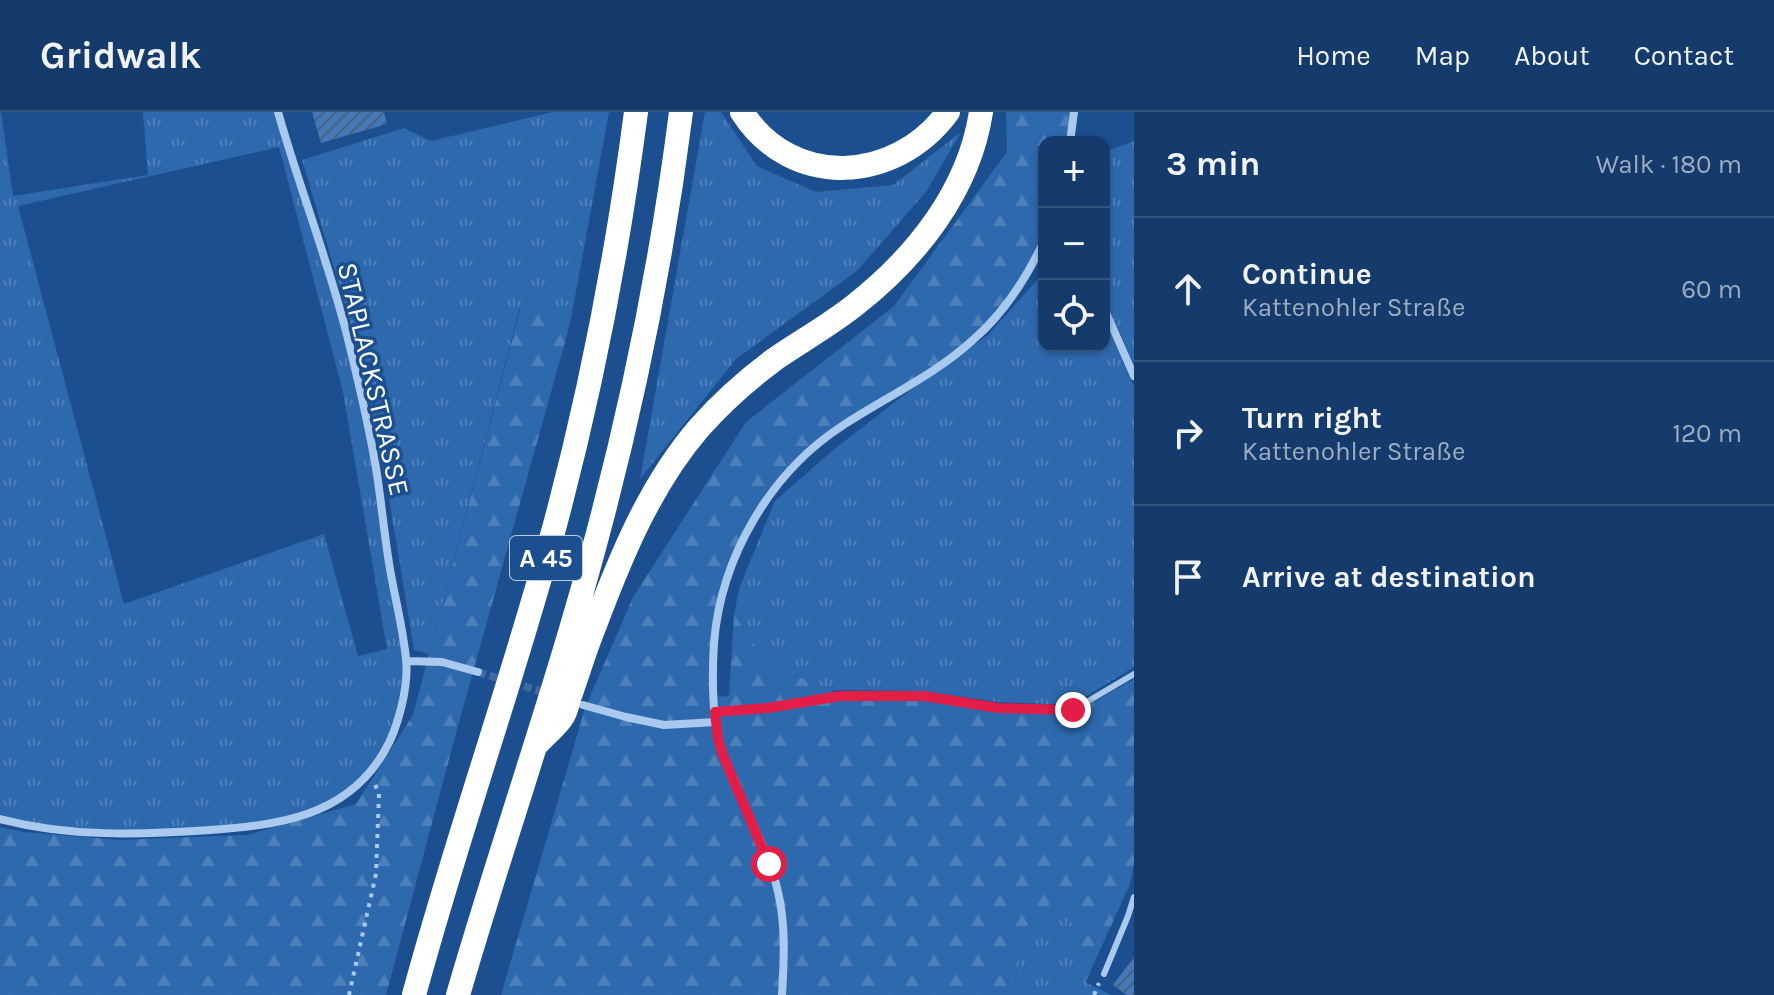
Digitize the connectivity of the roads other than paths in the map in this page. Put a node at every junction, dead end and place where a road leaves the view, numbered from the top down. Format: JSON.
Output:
{"nodes":[{"id":1,"x":278,"y":112,"type":"edge"},
{"id":2,"x":636,"y":112,"type":"edge"},
{"id":3,"x":681,"y":112,"type":"edge"},
{"id":4,"x":742,"y":112,"type":"edge"},
{"id":5,"x":948,"y":112,"type":"edge"},
{"id":6,"x":981,"y":112,"type":"edge"},
{"id":7,"x":1074,"y":112,"type":"edge"},
{"id":8,"x":1071,"y":136,"type":"edge"},
{"id":9,"x":1038,"y":252,"type":"edge"},
{"id":10,"x":1110,"y":322,"type":"edge"},
{"id":11,"x":1134,"y":376,"type":"edge"},
{"id":12,"x":406,"y":661,"type":"junction"},
{"id":13,"x":478,"y":672,"type":"tunnel mouth"},
{"id":14,"x":1134,"y":674,"type":"edge"},
{"id":15,"x":583,"y":705,"type":"dead end"},
{"id":16,"x":715,"y":712,"type":"junction"},
{"id":17,"x":716,"y":722,"type":"junction"},
{"id":18,"x":534,"y":747,"type":"junction"},
{"id":19,"x":0,"y":819,"type":"edge"},
{"id":20,"x":1134,"y":897,"type":"edge"},
{"id":21,"x":1104,"y":974,"type":"dead end"},
{"id":22,"x":414,"y":995,"type":"edge"},
{"id":23,"x":458,"y":995,"type":"edge"},
{"id":24,"x":782,"y":995,"type":"edge"}],
"edges":[{"from":1,"to":12,"type":"street","name":"STAPLACKSTRASSE"},
{"from":2,"to":22,"type":"highway","number":"A 45"},
{"from":3,"to":18,"type":"highway","number":"A 45"},
{"from":4,"to":5,"type":"highway"},
{"from":6,"to":18,"type":"highway"},
{"from":7,"to":8,"type":"street"},
{"from":9,"to":16,"type":"street"},
{"from":10,"to":11,"type":"street"},
{"from":12,"to":13,"type":"street"},
{"from":12,"to":19,"type":"street","name":"STAPLACKSTRASSE"},
{"from":14,"to":16,"type":"lane"},
{"from":15,"to":17,"type":"street"},
{"from":16,"to":17,"type":"street"},
{"from":17,"to":24,"type":"street"},
{"from":18,"to":23,"type":"highway","number":"A 45"},
{"from":20,"to":21,"type":"lane"}]}
